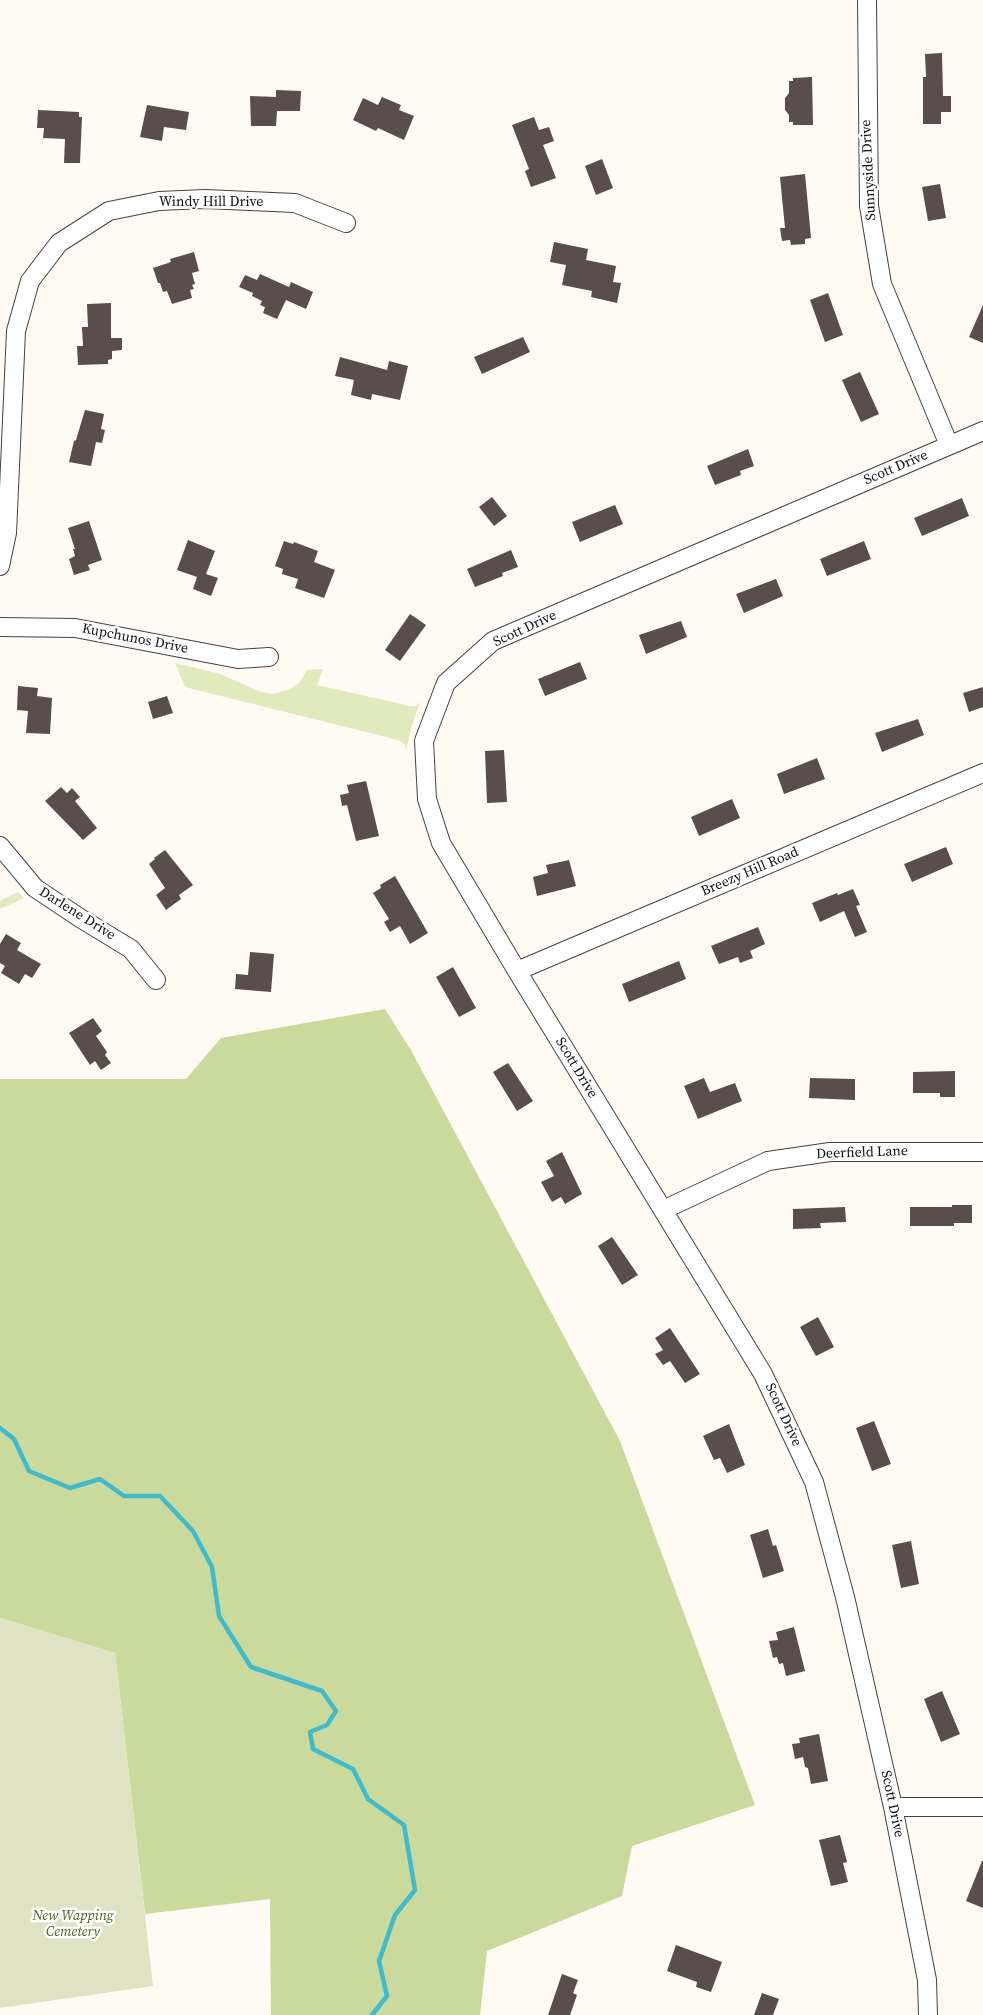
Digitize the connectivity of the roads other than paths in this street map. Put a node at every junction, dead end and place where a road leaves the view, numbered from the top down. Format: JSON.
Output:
{"nodes":[{"id":1,"x":867,"y":0,"type":"edge"},
{"id":2,"x":346,"y":223,"type":"dead end"},
{"id":3,"x":983,"y":431,"type":"edge"},
{"id":4,"x":949,"y":445,"type":"junction"},
{"id":5,"x":0,"y":566,"type":"edge"},
{"id":6,"x":0,"y":627,"type":"edge"},
{"id":7,"x":269,"y":657,"type":"dead end"},
{"id":8,"x":983,"y":773,"type":"edge"},
{"id":9,"x":0,"y":846,"type":"edge"},
{"id":10,"x":516,"y":971,"type":"junction"},
{"id":11,"x":156,"y":980,"type":"dead end"},
{"id":12,"x":983,"y":1152,"type":"edge"},
{"id":13,"x":663,"y":1210,"type":"junction"},
{"id":14,"x":893,"y":1807,"type":"junction"},
{"id":15,"x":983,"y":1807,"type":"edge"},
{"id":16,"x":928,"y":2015,"type":"edge"}],
"edges":[{"from":1,"to":4,"type":"street","name":"Sunnyside Drive"},
{"from":2,"to":5,"type":"street","name":"Windy Hill Drive"},
{"from":3,"to":4,"type":"street","name":"Scott Drive"},
{"from":4,"to":10,"type":"street","name":"Scott Drive"},
{"from":6,"to":7,"type":"street","name":"Kupchunos Drive"},
{"from":8,"to":10,"type":"street","name":"Breezy Hill Road"},
{"from":9,"to":11,"type":"street","name":"Darlene Drive"},
{"from":10,"to":13,"type":"street","name":"Scott Drive"},
{"from":12,"to":13,"type":"street","name":"Deerfield Lane"},
{"from":13,"to":14,"type":"street","name":"Scott Drive"},
{"from":14,"to":15,"type":"street"},
{"from":14,"to":16,"type":"street","name":"Scott Drive"}]}
